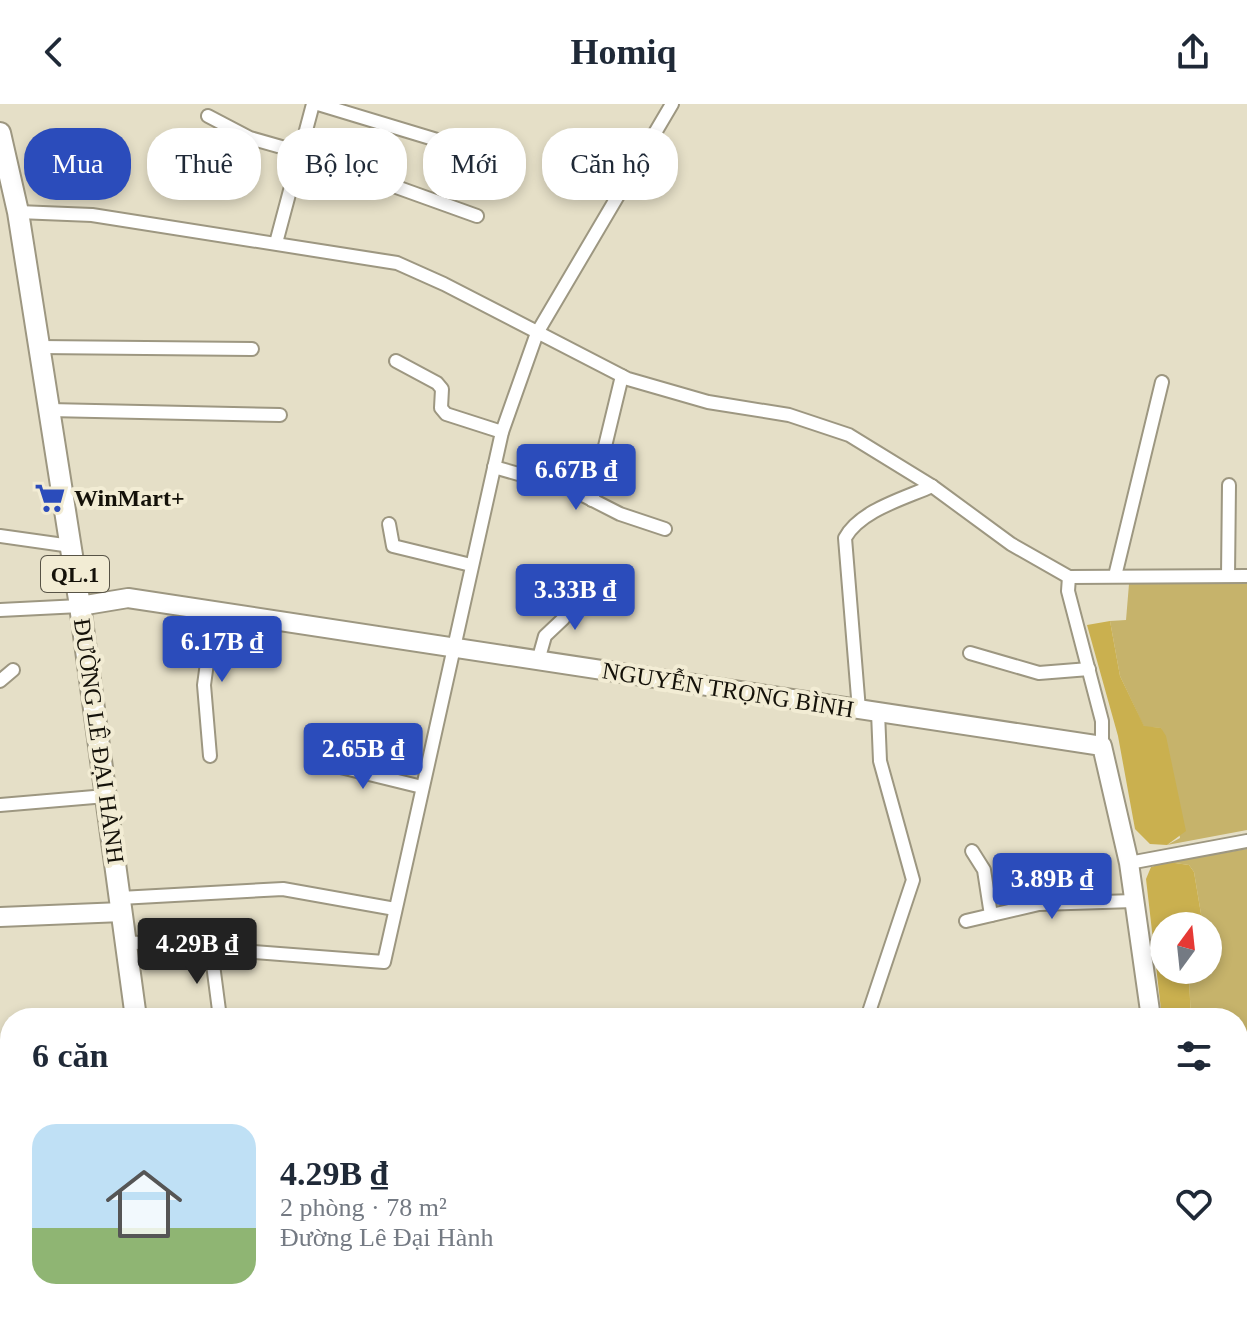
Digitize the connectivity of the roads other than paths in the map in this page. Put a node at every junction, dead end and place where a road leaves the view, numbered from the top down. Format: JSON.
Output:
{"nodes":[{"id":1,"x":315,"y":104,"type":"edge"},
{"id":2,"x":672,"y":104,"type":"edge"},
{"id":3,"x":208,"y":116,"type":"dead end"},
{"id":4,"x":307,"y":128,"type":"edge"},
{"id":5,"x":0,"y":133,"type":"edge"},
{"id":6,"x":423,"y":136,"type":"edge"},
{"id":7,"x":277,"y":145,"type":"edge"},
{"id":8,"x":407,"y":191,"type":"edge"},
{"id":9,"x":287,"y":200,"type":"edge"},
{"id":10,"x":18,"y":212,"type":"junction"},
{"id":11,"x":477,"y":216,"type":"dead end"},
{"id":12,"x":276,"y":243,"type":"junction"},
{"id":13,"x":537,"y":333,"type":"junction"},
{"id":14,"x":39,"y":347,"type":"junction"},
{"id":15,"x":252,"y":349,"type":"dead end"},
{"id":16,"x":396,"y":361,"type":"dead end"},
{"id":17,"x":622,"y":376,"type":"junction"},
{"id":18,"x":1162,"y":382,"type":"dead end"},
{"id":19,"x":49,"y":410,"type":"junction"},
{"id":20,"x":280,"y":415,"type":"dead end"},
{"id":21,"x":502,"y":432,"type":"junction"},
{"id":22,"x":494,"y":467,"type":"junction"},
{"id":23,"x":1229,"y":485,"type":"dead end"},
{"id":24,"x":932,"y":486,"type":"junction"},
{"id":25,"x":592,"y":500,"type":"junction"},
{"id":26,"x":389,"y":524,"type":"dead end"},
{"id":27,"x":665,"y":529,"type":"dead end"},
{"id":28,"x":0,"y":536,"type":"edge"},
{"id":29,"x":71,"y":546,"type":"junction"},
{"id":30,"x":471,"y":565,"type":"junction"},
{"id":31,"x":1115,"y":576,"type":"junction"},
{"id":32,"x":1228,"y":576,"type":"junction"},
{"id":33,"x":1247,"y":576,"type":"edge"},
{"id":34,"x":1069,"y":577,"type":"junction"},
{"id":35,"x":573,"y":589,"type":"dead end"},
{"id":36,"x":80,"y":606,"type":"junction"},
{"id":37,"x":0,"y":610,"type":"edge"},
{"id":38,"x":214,"y":611,"type":"junction"},
{"id":39,"x":453,"y":648,"type":"junction"},
{"id":40,"x":970,"y":653,"type":"dead end"},
{"id":41,"x":538,"y":661,"type":"junction"},
{"id":42,"x":1089,"y":669,"type":"junction"},
{"id":43,"x":13,"y":670,"type":"dead end"},
{"id":44,"x":0,"y":681,"type":"edge"},
{"id":45,"x":859,"y":710,"type":"junction"},
{"id":46,"x":878,"y":712,"type":"junction"},
{"id":47,"x":1102,"y":746,"type":"junction"},
{"id":48,"x":210,"y":756,"type":"dead end"},
{"id":49,"x":312,"y":760,"type":"dead end"},
{"id":50,"x":422,"y":787,"type":"junction"},
{"id":51,"x":106,"y":796,"type":"junction"},
{"id":52,"x":0,"y":805,"type":"edge"},
{"id":53,"x":1247,"y":841,"type":"edge"},
{"id":54,"x":972,"y":851,"type":"dead end"},
{"id":55,"x":1129,"y":863,"type":"junction"},
{"id":56,"x":1134,"y":901,"type":"junction"},
{"id":57,"x":121,"y":905,"type":"junction"},
{"id":58,"x":395,"y":909,"type":"junction"},
{"id":59,"x":991,"y":915,"type":"junction"},
{"id":60,"x":0,"y":917,"type":"edge"},
{"id":61,"x":966,"y":921,"type":"dead end"},
{"id":62,"x":126,"y":942,"type":"junction"},
{"id":63,"x":211,"y":949,"type":"junction"},
{"id":64,"x":129,"y":971,"type":"junction"},
{"id":65,"x":128,"y":1008,"type":"edge"},
{"id":66,"x":135,"y":1008,"type":"edge"},
{"id":67,"x":219,"y":1008,"type":"edge"},
{"id":68,"x":870,"y":1008,"type":"edge"},
{"id":69,"x":1150,"y":1008,"type":"edge"}],
"edges":[{"from":1,"to":4,"type":"street"},
{"from":1,"to":6,"type":"street"},
{"from":2,"to":13,"type":"street"},
{"from":3,"to":7,"type":"street"},
{"from":5,"to":10,"type":"main road","name":"ĐƯỜNG LÊ ĐẠI HÀNH","number":"QL.1"},
{"from":8,"to":11,"type":"street"},
{"from":9,"to":12,"type":"street"},
{"from":10,"to":12,"type":"street"},
{"from":10,"to":14,"type":"main road","name":"ĐƯỜNG LÊ ĐẠI HÀNH","number":"QL.1"},
{"from":12,"to":13,"type":"street"},
{"from":13,"to":17,"type":"street"},
{"from":13,"to":21,"type":"street"},
{"from":14,"to":15,"type":"street"},
{"from":14,"to":19,"type":"main road","name":"ĐƯỜNG LÊ ĐẠI HÀNH","number":"QL.1"},
{"from":16,"to":21,"type":"street"},
{"from":17,"to":24,"type":"street"},
{"from":17,"to":25,"type":"street"},
{"from":18,"to":31,"type":"street"},
{"from":19,"to":20,"type":"street"},
{"from":19,"to":29,"type":"main road","name":"ĐƯỜNG LÊ ĐẠI HÀNH","number":"QL.1"},
{"from":21,"to":22,"type":"street"},
{"from":22,"to":25,"type":"street"},
{"from":22,"to":30,"type":"street"},
{"from":23,"to":32,"type":"street"},
{"from":24,"to":34,"type":"street"},
{"from":24,"to":45,"type":"street"},
{"from":25,"to":27,"type":"street"},
{"from":26,"to":30,"type":"street"},
{"from":28,"to":29,"type":"street"},
{"from":29,"to":36,"type":"main road","name":"ĐƯỜNG LÊ ĐẠI HÀNH","number":"QL.1"},
{"from":30,"to":39,"type":"street"},
{"from":31,"to":32,"type":"street"},
{"from":31,"to":34,"type":"street"},
{"from":32,"to":33,"type":"street"},
{"from":34,"to":42,"type":"street"},
{"from":35,"to":41,"type":"street"},
{"from":36,"to":37,"type":"street"},
{"from":36,"to":38,"type":"street","name":"NGUYỄN TRỌNG BÌNH"},
{"from":36,"to":51,"type":"main road","name":"ĐƯỜNG LÊ ĐẠI HÀNH","number":"QL.1"},
{"from":38,"to":39,"type":"street","name":"NGUYỄN TRỌNG BÌNH"},
{"from":38,"to":48,"type":"street"},
{"from":39,"to":41,"type":"street","name":"NGUYỄN TRỌNG BÌNH"},
{"from":39,"to":50,"type":"street"},
{"from":40,"to":42,"type":"street"},
{"from":41,"to":45,"type":"street","name":"NGUYỄN TRỌNG BÌNH"},
{"from":42,"to":47,"type":"street"},
{"from":43,"to":44,"type":"street"},
{"from":45,"to":46,"type":"street","name":"NGUYỄN TRỌNG BÌNH"},
{"from":46,"to":47,"type":"street","name":"NGUYỄN TRỌNG BÌNH"},
{"from":46,"to":68,"type":"street"},
{"from":47,"to":55,"type":"street"},
{"from":49,"to":50,"type":"street"},
{"from":50,"to":58,"type":"street"},
{"from":51,"to":52,"type":"street"},
{"from":51,"to":57,"type":"main road","name":"ĐƯỜNG LÊ ĐẠI HÀNH","number":"QL.1"},
{"from":53,"to":55,"type":"street"},
{"from":54,"to":59,"type":"street"},
{"from":55,"to":56,"type":"street"},
{"from":56,"to":59,"type":"street"},
{"from":56,"to":69,"type":"street"},
{"from":57,"to":58,"type":"street"},
{"from":57,"to":60,"type":"street"},
{"from":57,"to":62,"type":"main road","name":"ĐƯỜNG LÊ ĐẠI HÀNH","number":"QL.1"},
{"from":58,"to":63,"type":"street"},
{"from":59,"to":61,"type":"street"},
{"from":62,"to":63,"type":"street"},
{"from":62,"to":64,"type":"main road","name":"ĐƯỜNG LÊ ĐẠI HÀNH","number":"QL.1"},
{"from":63,"to":67,"type":"street"},
{"from":64,"to":65,"type":"main road"},
{"from":64,"to":66,"type":"main road","name":"ĐƯỜNG LÊ ĐẠI HÀNH","number":"QL.1"}]}
